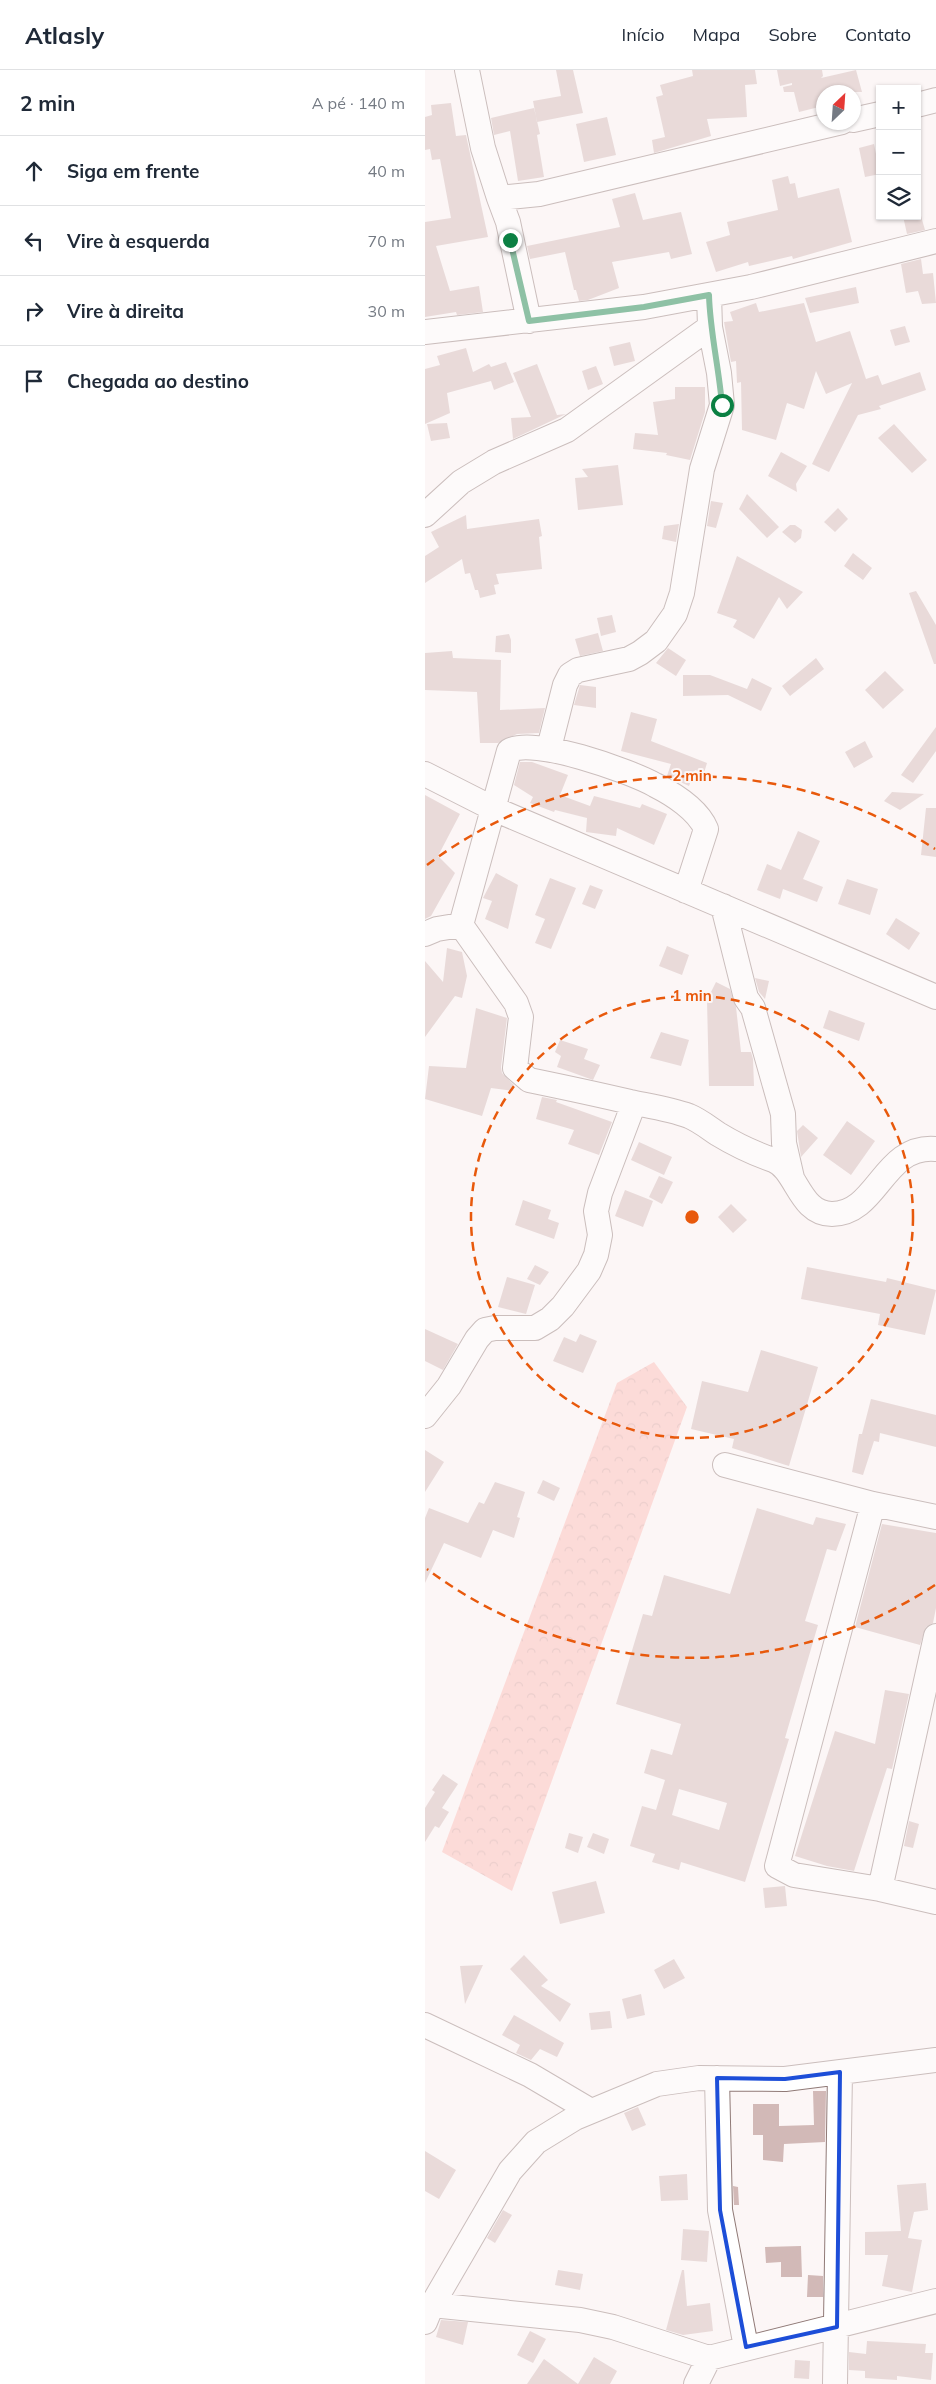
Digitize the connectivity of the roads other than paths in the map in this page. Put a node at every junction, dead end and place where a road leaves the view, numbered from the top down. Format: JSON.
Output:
{"nodes":[{"id":1,"x":474,"y":72,"type":"edge"},
{"id":2,"x":936,"y":100,"type":"edge"},
{"id":3,"x":921,"y":104,"type":"edge"},
{"id":4,"x":876,"y":115,"type":"edge"},
{"id":5,"x":861,"y":118,"type":"edge"},
{"id":6,"x":816,"y":128,"type":"edge"},
{"id":7,"x":499,"y":198,"type":"junction"},
{"id":8,"x":936,"y":241,"type":"edge"},
{"id":9,"x":709,"y":295,"type":"junction"},
{"id":10,"x":529,"y":321,"type":"junction"},
{"id":11,"x":710,"y":327,"type":"junction"},
{"id":12,"x":425,"y":332,"type":"edge"},
{"id":13,"x":425,"y":514,"type":"edge"},
{"id":14,"x":549,"y":748,"type":"junction"},
{"id":15,"x":425,"y":774,"type":"edge"},
{"id":16,"x":494,"y":809,"type":"junction"},
{"id":17,"x":686,"y":891,"type":"junction"},
{"id":18,"x":723,"y":906,"type":"junction"},
{"id":19,"x":461,"y":925,"type":"junction"},
{"id":20,"x":425,"y":934,"type":"edge"},
{"id":21,"x":936,"y":997,"type":"edge"},
{"id":22,"x":634,"y":1103,"type":"junction"},
{"id":23,"x":936,"y":1149,"type":"edge"},
{"id":24,"x":794,"y":1184,"type":"junction"},
{"id":25,"x":425,"y":1416,"type":"edge"},
{"id":26,"x":725,"y":1465,"type":"dead end"},
{"id":27,"x":873,"y":1504,"type":"junction"},
{"id":28,"x":936,"y":1517,"type":"edge"},
{"id":29,"x":935,"y":1646,"type":"edge"},
{"id":30,"x":880,"y":1889,"type":"junction"},
{"id":31,"x":936,"y":1902,"type":"edge"},
{"id":32,"x":425,"y":2025,"type":"edge"},
{"id":33,"x":936,"y":2060,"type":"edge"},
{"id":34,"x":840,"y":2072,"type":"junction"},
{"id":35,"x":717,"y":2078,"type":"junction"},
{"id":36,"x":591,"y":2111,"type":"junction"},
{"id":37,"x":936,"y":2301,"type":"edge"},
{"id":38,"x":427,"y":2315,"type":"edge"},
{"id":39,"x":837,"y":2327,"type":"junction"},
{"id":40,"x":746,"y":2347,"type":"junction"},
{"id":41,"x":709,"y":2358,"type":"junction"},
{"id":42,"x":696,"y":2384,"type":"edge"},
{"id":43,"x":835,"y":2384,"type":"edge"}],
"edges":[{"from":1,"to":7,"type":"street"},
{"from":2,"to":3,"type":"street"},
{"from":4,"to":5,"type":"street"},
{"from":6,"to":7,"type":"street"},
{"from":7,"to":10,"type":"street"},
{"from":8,"to":9,"type":"street"},
{"from":9,"to":10,"type":"street"},
{"from":9,"to":11,"type":"street"},
{"from":10,"to":12,"type":"street"},
{"from":11,"to":13,"type":"street"},
{"from":11,"to":14,"type":"street"},
{"from":14,"to":16,"type":"street"},
{"from":14,"to":17,"type":"street"},
{"from":15,"to":16,"type":"street"},
{"from":16,"to":17,"type":"street"},
{"from":16,"to":19,"type":"street"},
{"from":17,"to":18,"type":"street"},
{"from":18,"to":21,"type":"street"},
{"from":18,"to":24,"type":"street"},
{"from":19,"to":20,"type":"street"},
{"from":19,"to":22,"type":"street"},
{"from":22,"to":24,"type":"street"},
{"from":22,"to":25,"type":"street"},
{"from":23,"to":24,"type":"street"},
{"from":26,"to":27,"type":"street"},
{"from":27,"to":28,"type":"street"},
{"from":27,"to":30,"type":"street"},
{"from":29,"to":30,"type":"street"},
{"from":30,"to":31,"type":"street"},
{"from":32,"to":36,"type":"street"},
{"from":33,"to":34,"type":"street"},
{"from":34,"to":35,"type":"street"},
{"from":34,"to":39,"type":"street"},
{"from":35,"to":36,"type":"street"},
{"from":35,"to":40,"type":"street"},
{"from":36,"to":38,"type":"street"},
{"from":37,"to":39,"type":"street"},
{"from":38,"to":41,"type":"street"},
{"from":39,"to":40,"type":"street"},
{"from":39,"to":43,"type":"street"},
{"from":40,"to":41,"type":"street"},
{"from":41,"to":42,"type":"street"}]}
